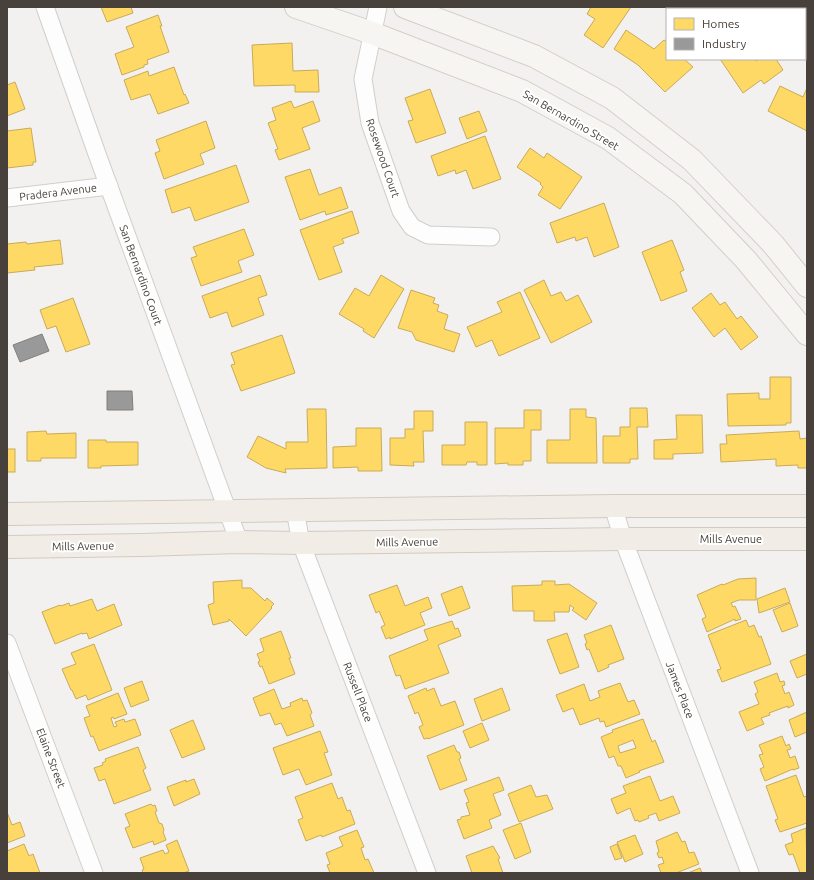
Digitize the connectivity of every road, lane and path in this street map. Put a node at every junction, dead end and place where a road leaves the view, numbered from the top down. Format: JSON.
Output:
{"nodes":[{"id":1,"x":45,"y":7,"type":"edge"},
{"id":2,"x":296,"y":7,"type":"edge"},
{"id":3,"x":378,"y":7,"type":"edge"},
{"id":4,"x":405,"y":7,"type":"edge"},
{"id":5,"x":372,"y":33,"type":"junction"},
{"id":6,"x":109,"y":186,"type":"junction"},
{"id":7,"x":7,"y":198,"type":"edge"},
{"id":8,"x":490,"y":238,"type":"dead end"},
{"id":9,"x":807,"y":286,"type":"edge"},
{"id":10,"x":807,"y":334,"type":"edge"},
{"id":11,"x":613,"y":506,"type":"junction"},
{"id":12,"x":807,"y":506,"type":"edge"},
{"id":13,"x":227,"y":510,"type":"junction"},
{"id":14,"x":296,"y":510,"type":"junction"},
{"id":15,"x":7,"y":514,"type":"edge"},
{"id":16,"x":623,"y":539,"type":"junction"},
{"id":17,"x":807,"y":539,"type":"edge"},
{"id":18,"x":238,"y":542,"type":"junction"},
{"id":19,"x":301,"y":543,"type":"junction"},
{"id":20,"x":7,"y":547,"type":"edge"},
{"id":21,"x":7,"y":643,"type":"edge"},
{"id":22,"x":94,"y":873,"type":"edge"},
{"id":23,"x":427,"y":873,"type":"edge"},
{"id":24,"x":750,"y":873,"type":"edge"}],
"edges":[{"from":1,"to":6,"type":"street","name":"San Bernardino Court"},
{"from":2,"to":5,"type":"main road","name":"San Bernardino Street"},
{"from":3,"to":5,"type":"street","name":"Rosewood Court"},
{"from":4,"to":9,"type":"main road"},
{"from":5,"to":8,"type":"street","name":"Rosewood Court"},
{"from":5,"to":10,"type":"main road","name":"San Bernardino Street"},
{"from":6,"to":7,"type":"street","name":"Pradera Avenue"},
{"from":6,"to":13,"type":"street","name":"San Bernardino Court"},
{"from":11,"to":12,"type":"main road"},
{"from":11,"to":14,"type":"main road"},
{"from":11,"to":16,"type":"street","name":"James Place"},
{"from":13,"to":14,"type":"main road"},
{"from":13,"to":15,"type":"main road"},
{"from":13,"to":18,"type":"street","name":"San Bernardino Court"},
{"from":14,"to":19,"type":"street","name":"Russell Place"},
{"from":16,"to":17,"type":"main road","name":"Mills Avenue"},
{"from":16,"to":19,"type":"main road","name":"Mills Avenue"},
{"from":16,"to":24,"type":"street","name":"James Place"},
{"from":18,"to":19,"type":"main road","name":"Mills Avenue"},
{"from":18,"to":20,"type":"main road","name":"Mills Avenue"},
{"from":19,"to":23,"type":"street","name":"Russell Place"},
{"from":21,"to":22,"type":"street","name":"Elaine Street"}]}
